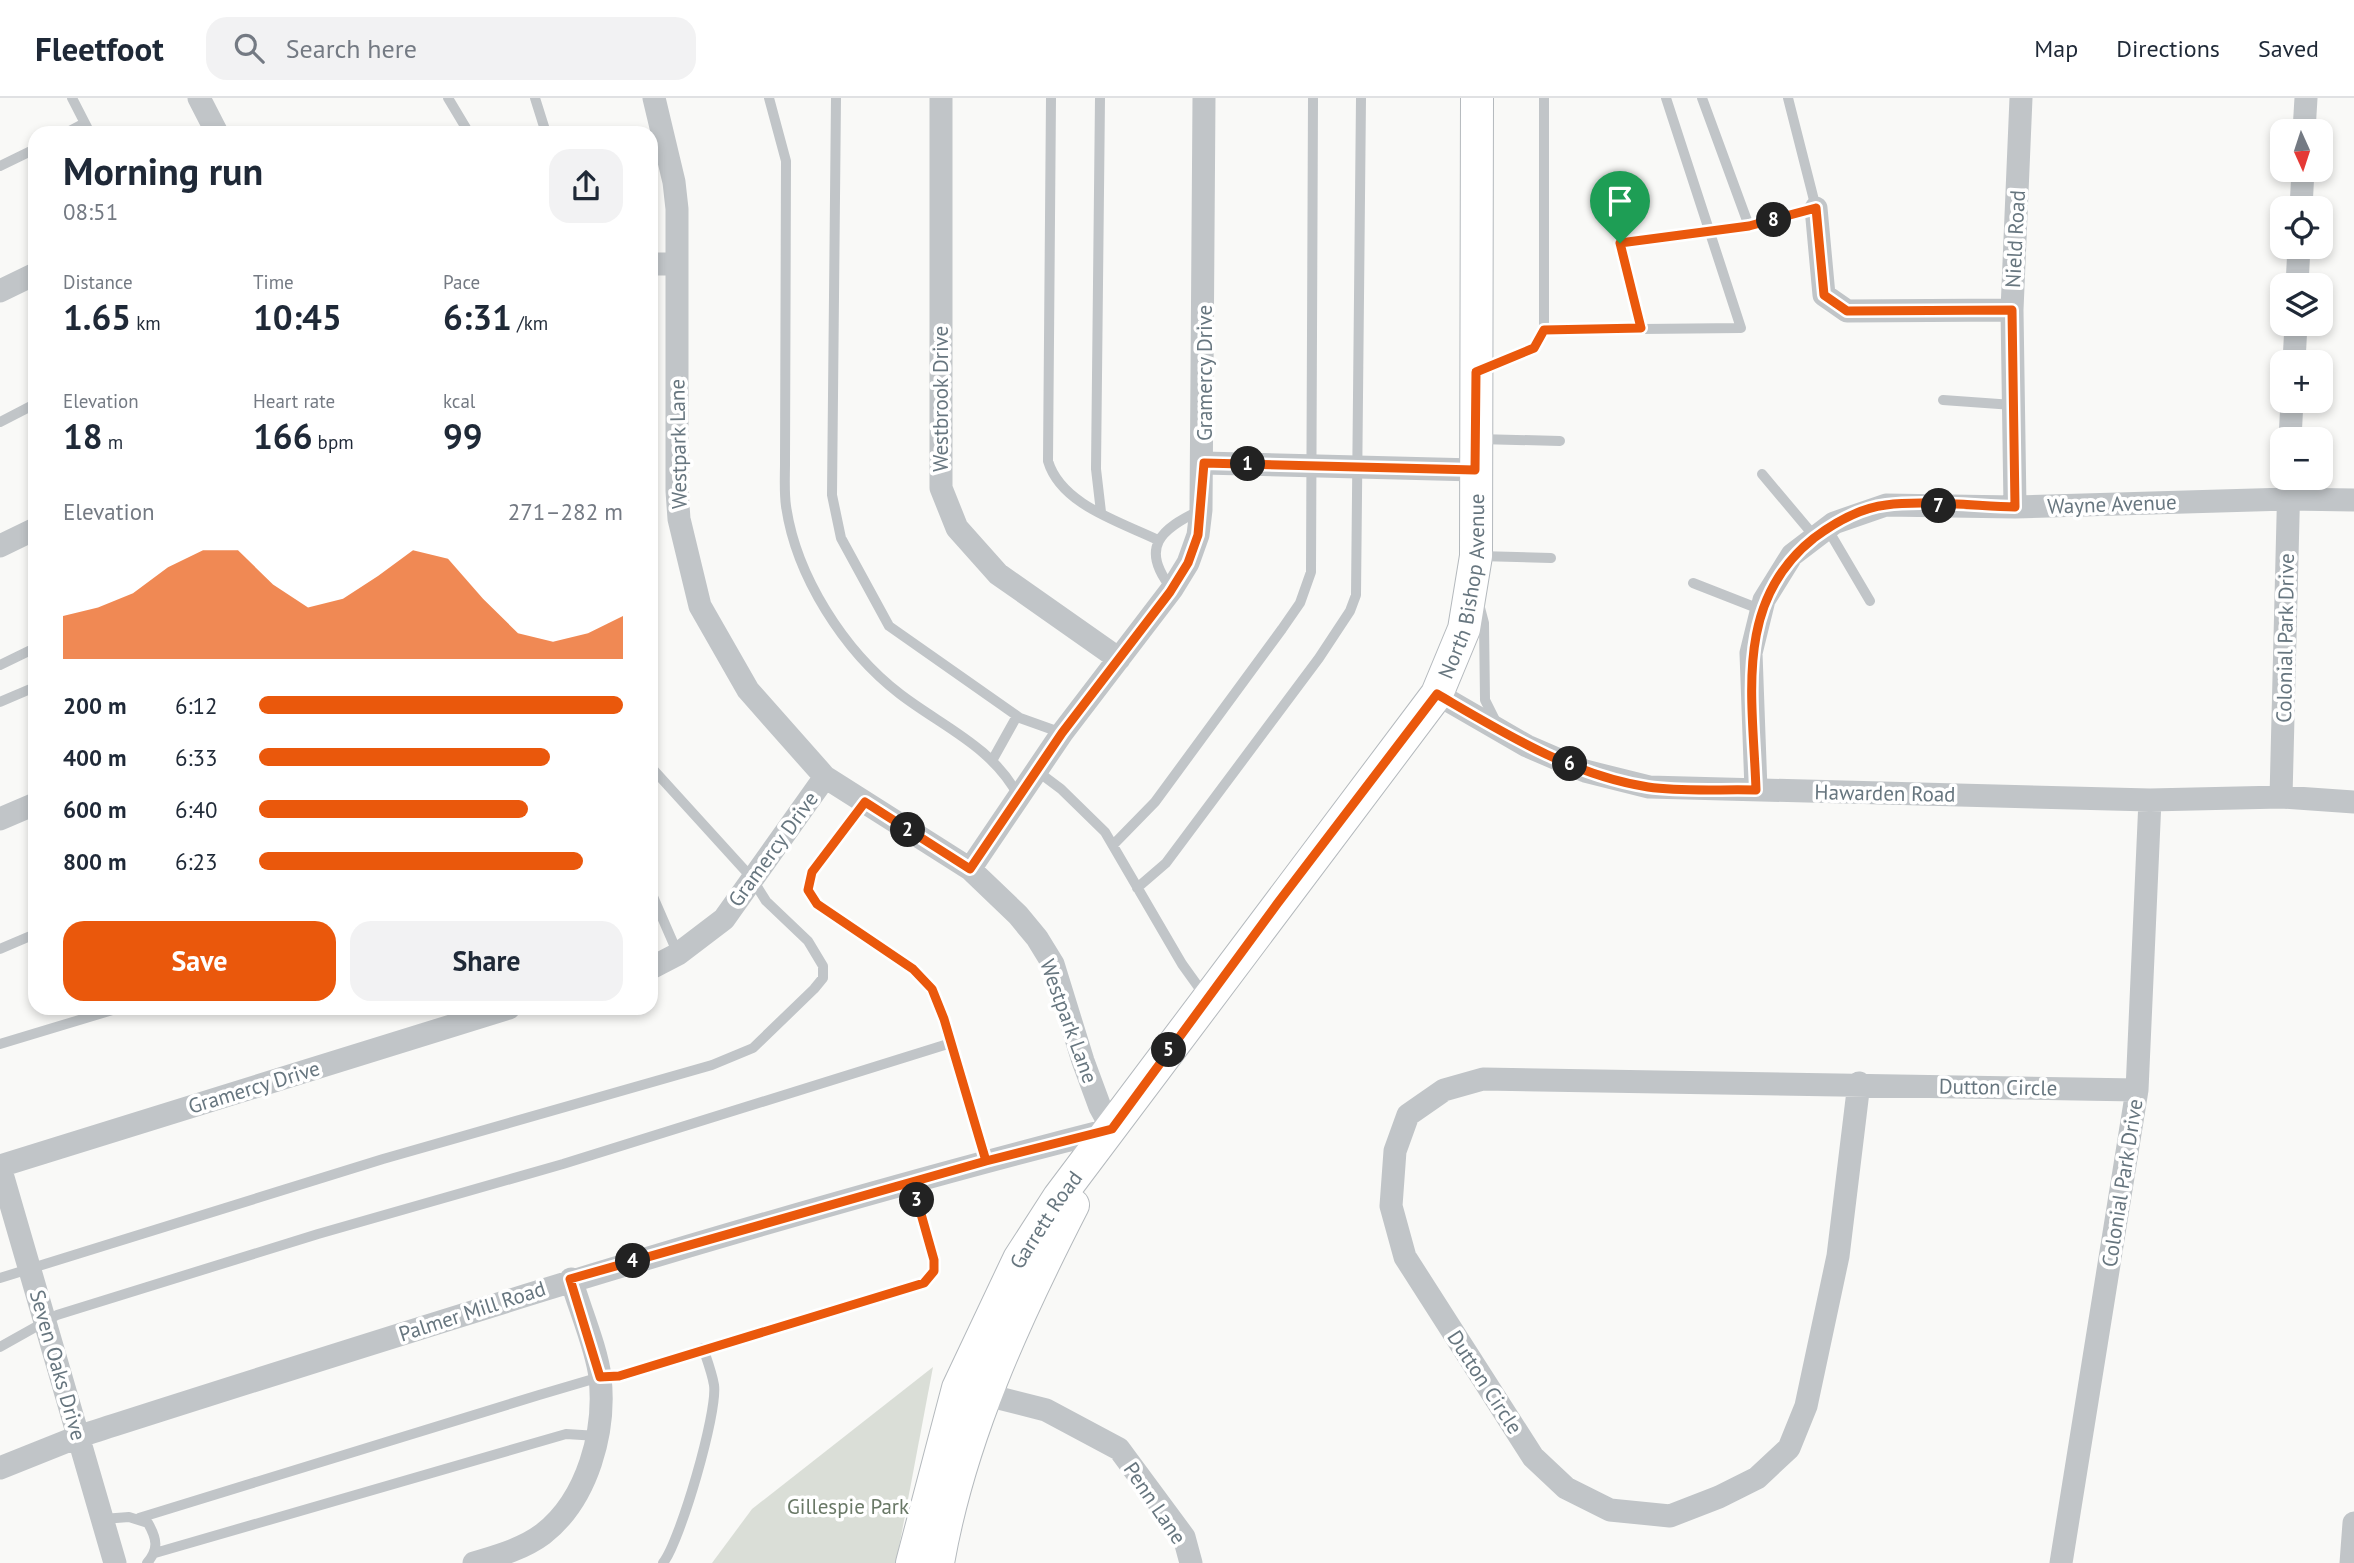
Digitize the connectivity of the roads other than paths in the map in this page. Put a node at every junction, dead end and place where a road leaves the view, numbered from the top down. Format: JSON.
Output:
{"nodes":[{"id":1,"x":72,"y":98,"type":"edge"},
{"id":2,"x":200,"y":98,"type":"edge"},
{"id":3,"x":448,"y":98,"type":"edge"},
{"id":4,"x":535,"y":98,"type":"edge"},
{"id":5,"x":654,"y":98,"type":"edge"},
{"id":6,"x":769,"y":98,"type":"edge"},
{"id":7,"x":836,"y":98,"type":"edge"},
{"id":8,"x":941,"y":98,"type":"edge"},
{"id":9,"x":1051,"y":98,"type":"edge"},
{"id":10,"x":1100,"y":98,"type":"edge"},
{"id":11,"x":1204,"y":98,"type":"edge"},
{"id":12,"x":1313,"y":98,"type":"edge"},
{"id":13,"x":1362,"y":98,"type":"edge"},
{"id":14,"x":1477,"y":98,"type":"edge"},
{"id":15,"x":1544,"y":98,"type":"edge"},
{"id":16,"x":1666,"y":98,"type":"edge"},
{"id":17,"x":1702,"y":98,"type":"edge"},
{"id":18,"x":1788,"y":98,"type":"edge"},
{"id":19,"x":2021,"y":98,"type":"edge"},
{"id":20,"x":2306,"y":98,"type":"edge"},
{"id":21,"x":2305,"y":119,"type":"edge"},
{"id":22,"x":87,"y":126,"type":"edge"},
{"id":23,"x":214,"y":126,"type":"edge"},
{"id":24,"x":461,"y":126,"type":"edge"},
{"id":25,"x":544,"y":126,"type":"edge"},
{"id":26,"x":28,"y":152,"type":"edge"},
{"id":27,"x":0,"y":166,"type":"edge"},
{"id":28,"x":1816,"y":208,"type":"junction"},
{"id":29,"x":1749,"y":226,"type":"junction"},
{"id":30,"x":1707,"y":231,"type":"junction"},
{"id":31,"x":658,"y":264,"type":"edge"},
{"id":32,"x":676,"y":264,"type":"junction"},
{"id":33,"x":28,"y":277,"type":"edge"},
{"id":34,"x":0,"y":291,"type":"edge"},
{"id":35,"x":2012,"y":310,"type":"junction"},
{"id":36,"x":1641,"y":328,"type":"junction"},
{"id":37,"x":1544,"y":330,"type":"junction"},
{"id":38,"x":1476,"y":372,"type":"junction"},
{"id":39,"x":1943,"y":400,"type":"dead end"},
{"id":40,"x":2013,"y":405,"type":"junction"},
{"id":41,"x":28,"y":408,"type":"edge"},
{"id":42,"x":0,"y":422,"type":"edge"},
{"id":43,"x":1560,"y":441,"type":"dead end"},
{"id":44,"x":1476,"y":454,"type":"junction"},
{"id":45,"x":1204,"y":463,"type":"junction"},
{"id":46,"x":1311,"y":466,"type":"junction"},
{"id":47,"x":1357,"y":467,"type":"junction"},
{"id":48,"x":1762,"y":474,"type":"dead end"},
{"id":49,"x":2270,"y":489,"type":"edge"},
{"id":50,"x":2288,"y":490,"type":"edge"},
{"id":51,"x":2299,"y":490,"type":"edge"},
{"id":52,"x":2354,"y":500,"type":"edge"},
{"id":53,"x":2015,"y":507,"type":"junction"},
{"id":54,"x":1201,"y":510,"type":"junction"},
{"id":55,"x":1101,"y":512,"type":"junction"},
{"id":56,"x":28,"y":532,"type":"edge"},
{"id":57,"x":1821,"y":533,"type":"junction"},
{"id":58,"x":1158,"y":540,"type":"junction"},
{"id":59,"x":0,"y":546,"type":"edge"},
{"id":60,"x":1551,"y":558,"type":"dead end"},
{"id":61,"x":1474,"y":566,"type":"junction"},
{"id":62,"x":1693,"y":583,"type":"dead end"},
{"id":63,"x":1172,"y":589,"type":"junction"},
{"id":64,"x":1870,"y":601,"type":"dead end"},
{"id":65,"x":1762,"y":610,"type":"junction"},
{"id":66,"x":28,"y":651,"type":"edge"},
{"id":67,"x":1119,"y":659,"type":"junction"},
{"id":68,"x":0,"y":665,"type":"edge"},
{"id":69,"x":28,"y":690,"type":"edge"},
{"id":70,"x":1437,"y":694,"type":"junction"},
{"id":71,"x":0,"y":702,"type":"edge"},
{"id":72,"x":1017,"y":716,"type":"junction"},
{"id":73,"x":1500,"y":730,"type":"junction"},
{"id":74,"x":1062,"y":733,"type":"junction"},
{"id":75,"x":993,"y":759,"type":"junction"},
{"id":76,"x":1037,"y":771,"type":"junction"},
{"id":77,"x":658,"y":775,"type":"edge"},
{"id":78,"x":825,"y":777,"type":"junction"},
{"id":79,"x":1756,"y":790,"type":"junction"},
{"id":80,"x":1019,"y":797,"type":"junction"},
{"id":81,"x":2281,"y":797,"type":"junction"},
{"id":82,"x":2150,"y":800,"type":"junction"},
{"id":83,"x":865,"y":802,"type":"junction"},
{"id":84,"x":2354,"y":802,"type":"edge"},
{"id":85,"x":28,"y":807,"type":"edge"},
{"id":86,"x":0,"y":819,"type":"edge"},
{"id":87,"x":1113,"y":845,"type":"junction"},
{"id":88,"x":970,"y":869,"type":"junction"},
{"id":89,"x":752,"y":880,"type":"junction"},
{"id":90,"x":1137,"y":888,"type":"junction"},
{"id":91,"x":658,"y":908,"type":"edge"},
{"id":92,"x":28,"y":937,"type":"edge"},
{"id":93,"x":0,"y":949,"type":"edge"},
{"id":94,"x":678,"y":954,"type":"junction"},
{"id":95,"x":658,"y":964,"type":"edge"},
{"id":96,"x":1208,"y":999,"type":"junction"},
{"id":97,"x":96,"y":1015,"type":"edge"},
{"id":98,"x":464,"y":1015,"type":"edge"},
{"id":99,"x":951,"y":1043,"type":"junction"},
{"id":100,"x":0,"y":1044,"type":"edge"},
{"id":101,"x":1859,"y":1083,"type":"junction"},
{"id":102,"x":2137,"y":1090,"type":"junction"},
{"id":103,"x":1112,"y":1129,"type":"junction"},
{"id":104,"x":986,"y":1161,"type":"junction"},
{"id":105,"x":0,"y":1167,"type":"edge"},
{"id":106,"x":912,"y":1182,"type":"junction"},
{"id":107,"x":29,"y":1267,"type":"junction"},
{"id":108,"x":0,"y":1278,"type":"edge"},
{"id":109,"x":570,"y":1279,"type":"junction"},
{"id":110,"x":46,"y":1323,"type":"junction"},
{"id":111,"x":0,"y":1347,"type":"edge"},
{"id":112,"x":703,"y":1348,"type":"junction"},
{"id":113,"x":600,"y":1377,"type":"junction"},
{"id":114,"x":973,"y":1391,"type":"junction"},
{"id":115,"x":80,"y":1436,"type":"junction"},
{"id":116,"x":598,"y":1436,"type":"junction"},
{"id":117,"x":0,"y":1468,"type":"edge"},
{"id":118,"x":139,"y":1518,"type":"junction"},
{"id":119,"x":103,"y":1519,"type":"junction"},
{"id":120,"x":2354,"y":1523,"type":"edge"},
{"id":121,"x":155,"y":1553,"type":"junction"},
{"id":122,"x":115,"y":1563,"type":"edge"},
{"id":123,"x":146,"y":1563,"type":"edge"},
{"id":124,"x":474,"y":1563,"type":"edge"},
{"id":125,"x":663,"y":1563,"type":"edge"},
{"id":126,"x":912,"y":1563,"type":"edge"},
{"id":127,"x":939,"y":1563,"type":"edge"},
{"id":128,"x":1191,"y":1563,"type":"edge"},
{"id":129,"x":2061,"y":1563,"type":"edge"},
{"id":130,"x":2351,"y":1563,"type":"edge"}],
"edges":[{"from":1,"to":22,"type":"lane"},
{"from":2,"to":23,"type":"street"},
{"from":3,"to":24,"type":"lane"},
{"from":4,"to":25,"type":"lane"},
{"from":5,"to":32,"type":"street","name":"Westpark Lane"},
{"from":6,"to":75,"type":"lane"},
{"from":7,"to":72,"type":"lane"},
{"from":8,"to":67,"type":"street","name":"Westbrook Drive"},
{"from":9,"to":55,"type":"lane"},
{"from":10,"to":55,"type":"lane"},
{"from":11,"to":45,"type":"street","name":"Gramercy Drive"},
{"from":12,"to":46,"type":"lane"},
{"from":13,"to":47,"type":"lane"},
{"from":14,"to":38,"type":"main road","name":"North Bishop Avenue"},
{"from":15,"to":37,"type":"lane"},
{"from":16,"to":30,"type":"lane"},
{"from":17,"to":29,"type":"lane"},
{"from":18,"to":28,"type":"lane"},
{"from":19,"to":35,"type":"street","name":"Nield Road"},
{"from":20,"to":21,"type":"street"},
{"from":26,"to":27,"type":"lane"},
{"from":28,"to":29,"type":"lane"},
{"from":28,"to":35,"type":"street"},
{"from":29,"to":30,"type":"lane"},
{"from":30,"to":36,"type":"lane"},
{"from":30,"to":36,"type":"lane"},
{"from":31,"to":32,"type":"street"},
{"from":32,"to":78,"type":"street","name":"Westpark Lane"},
{"from":33,"to":34,"type":"street"},
{"from":35,"to":40,"type":"street","name":"Nield Road"},
{"from":36,"to":37,"type":"lane"},
{"from":37,"to":38,"type":"lane"},
{"from":38,"to":44,"type":"main road","name":"North Bishop Avenue"},
{"from":39,"to":40,"type":"lane"},
{"from":40,"to":53,"type":"street","name":"Nield Road"},
{"from":41,"to":42,"type":"lane"},
{"from":43,"to":44,"type":"lane"},
{"from":44,"to":47,"type":"street"},
{"from":44,"to":61,"type":"main road","name":"North Bishop Avenue"},
{"from":45,"to":46,"type":"street"},
{"from":45,"to":54,"type":"street","name":"Gramercy Drive"},
{"from":46,"to":47,"type":"street"},
{"from":46,"to":87,"type":"lane"},
{"from":47,"to":90,"type":"lane"},
{"from":48,"to":57,"type":"lane"},
{"from":49,"to":53,"type":"street","name":"Wayne Avenue"},
{"from":50,"to":81,"type":"street","name":"Colonial Park Drive"},
{"from":51,"to":52,"type":"street","name":"Wayne Avenue"},
{"from":53,"to":57,"type":"street","name":"Wayne Avenue"},
{"from":54,"to":58,"type":"lane"},
{"from":54,"to":63,"type":"street","name":"Gramercy Drive"},
{"from":55,"to":58,"type":"lane"},
{"from":56,"to":59,"type":"street"},
{"from":57,"to":64,"type":"lane"},
{"from":57,"to":65,"type":"street","name":"Wayne Avenue"},
{"from":58,"to":63,"type":"lane"},
{"from":60,"to":61,"type":"lane"},
{"from":61,"to":70,"type":"main road","name":"North Bishop Avenue"},
{"from":61,"to":73,"type":"lane"},
{"from":62,"to":65,"type":"lane"},
{"from":63,"to":67,"type":"street","name":"Gramercy Drive"},
{"from":65,"to":79,"type":"street","name":"Wayne Avenue"},
{"from":66,"to":68,"type":"lane"},
{"from":67,"to":74,"type":"street","name":"Gramercy Drive"},
{"from":69,"to":71,"type":"lane"},
{"from":70,"to":73,"type":"street","name":"Hawarden Road"},
{"from":70,"to":96,"type":"main road","name":"North Bishop Avenue"},
{"from":72,"to":74,"type":"lane"},
{"from":72,"to":75,"type":"lane"},
{"from":73,"to":79,"type":"street","name":"Hawarden Road"},
{"from":74,"to":76,"type":"street","name":"Gramercy Drive"},
{"from":75,"to":80,"type":"lane"},
{"from":76,"to":80,"type":"street","name":"Gramercy Drive"},
{"from":76,"to":87,"type":"lane"},
{"from":77,"to":89,"type":"lane"},
{"from":78,"to":83,"type":"street","name":"Westpark Lane"},
{"from":78,"to":89,"type":"street","name":"Gramercy Drive"},
{"from":79,"to":82,"type":"street","name":"Hawarden Road"},
{"from":80,"to":88,"type":"street","name":"Gramercy Drive"},
{"from":81,"to":82,"type":"street","name":"Hawarden Road"},
{"from":81,"to":84,"type":"street","name":"Hawarden Road"},
{"from":82,"to":102,"type":"street","name":"Colonial Park Drive"},
{"from":83,"to":88,"type":"street","name":"Westpark Lane"},
{"from":83,"to":99,"type":"lane"},
{"from":85,"to":86,"type":"street"},
{"from":87,"to":90,"type":"lane"},
{"from":88,"to":103,"type":"street","name":"Westpark Lane"},
{"from":89,"to":94,"type":"street","name":"Gramercy Drive"},
{"from":89,"to":107,"type":"lane"},
{"from":90,"to":96,"type":"lane"},
{"from":91,"to":94,"type":"lane"},
{"from":92,"to":93,"type":"lane"},
{"from":94,"to":95,"type":"street","name":"Gramercy Drive"},
{"from":96,"to":103,"type":"main road","name":"North Bishop Avenue"},
{"from":97,"to":100,"type":"lane"},
{"from":98,"to":105,"type":"street","name":"Gramercy Drive"},
{"from":99,"to":104,"type":"lane"},
{"from":99,"to":110,"type":"lane"},
{"from":101,"to":101,"type":"street","name":"Dutton Circle"},
{"from":101,"to":102,"type":"street","name":"Dutton Circle"},
{"from":102,"to":129,"type":"street","name":"Colonial Park Drive"},
{"from":103,"to":104,"type":"street","name":"Palmer Mill Road"},
{"from":103,"to":114,"type":"main road","name":"Garrett Road"},
{"from":104,"to":106,"type":"street","name":"Palmer Mill Road"},
{"from":105,"to":107,"type":"street","name":"Seven Oaks Drive"},
{"from":106,"to":109,"type":"street","name":"Palmer Mill Road"},
{"from":106,"to":112,"type":"lane"},
{"from":107,"to":108,"type":"lane"},
{"from":107,"to":110,"type":"street","name":"Seven Oaks Drive"},
{"from":109,"to":113,"type":"street"},
{"from":109,"to":115,"type":"street","name":"Palmer Mill Road"},
{"from":110,"to":111,"type":"lane"},
{"from":110,"to":115,"type":"street","name":"Seven Oaks Drive"},
{"from":112,"to":113,"type":"lane"},
{"from":112,"to":125,"type":"lane"},
{"from":113,"to":116,"type":"street"},
{"from":113,"to":118,"type":"lane"},
{"from":114,"to":126,"type":"main road","name":"Garrett Road"},
{"from":114,"to":127,"type":"main road","name":"Garrett Road"},
{"from":114,"to":128,"type":"street","name":"Penn Lane"},
{"from":115,"to":117,"type":"street","name":"Palmer Mill Road"},
{"from":115,"to":119,"type":"street","name":"Seven Oaks Drive"},
{"from":116,"to":121,"type":"lane"},
{"from":116,"to":124,"type":"street"},
{"from":118,"to":119,"type":"lane"},
{"from":118,"to":121,"type":"lane"},
{"from":119,"to":122,"type":"street","name":"Seven Oaks Drive"},
{"from":120,"to":130,"type":"street"},
{"from":121,"to":123,"type":"lane"}]}
